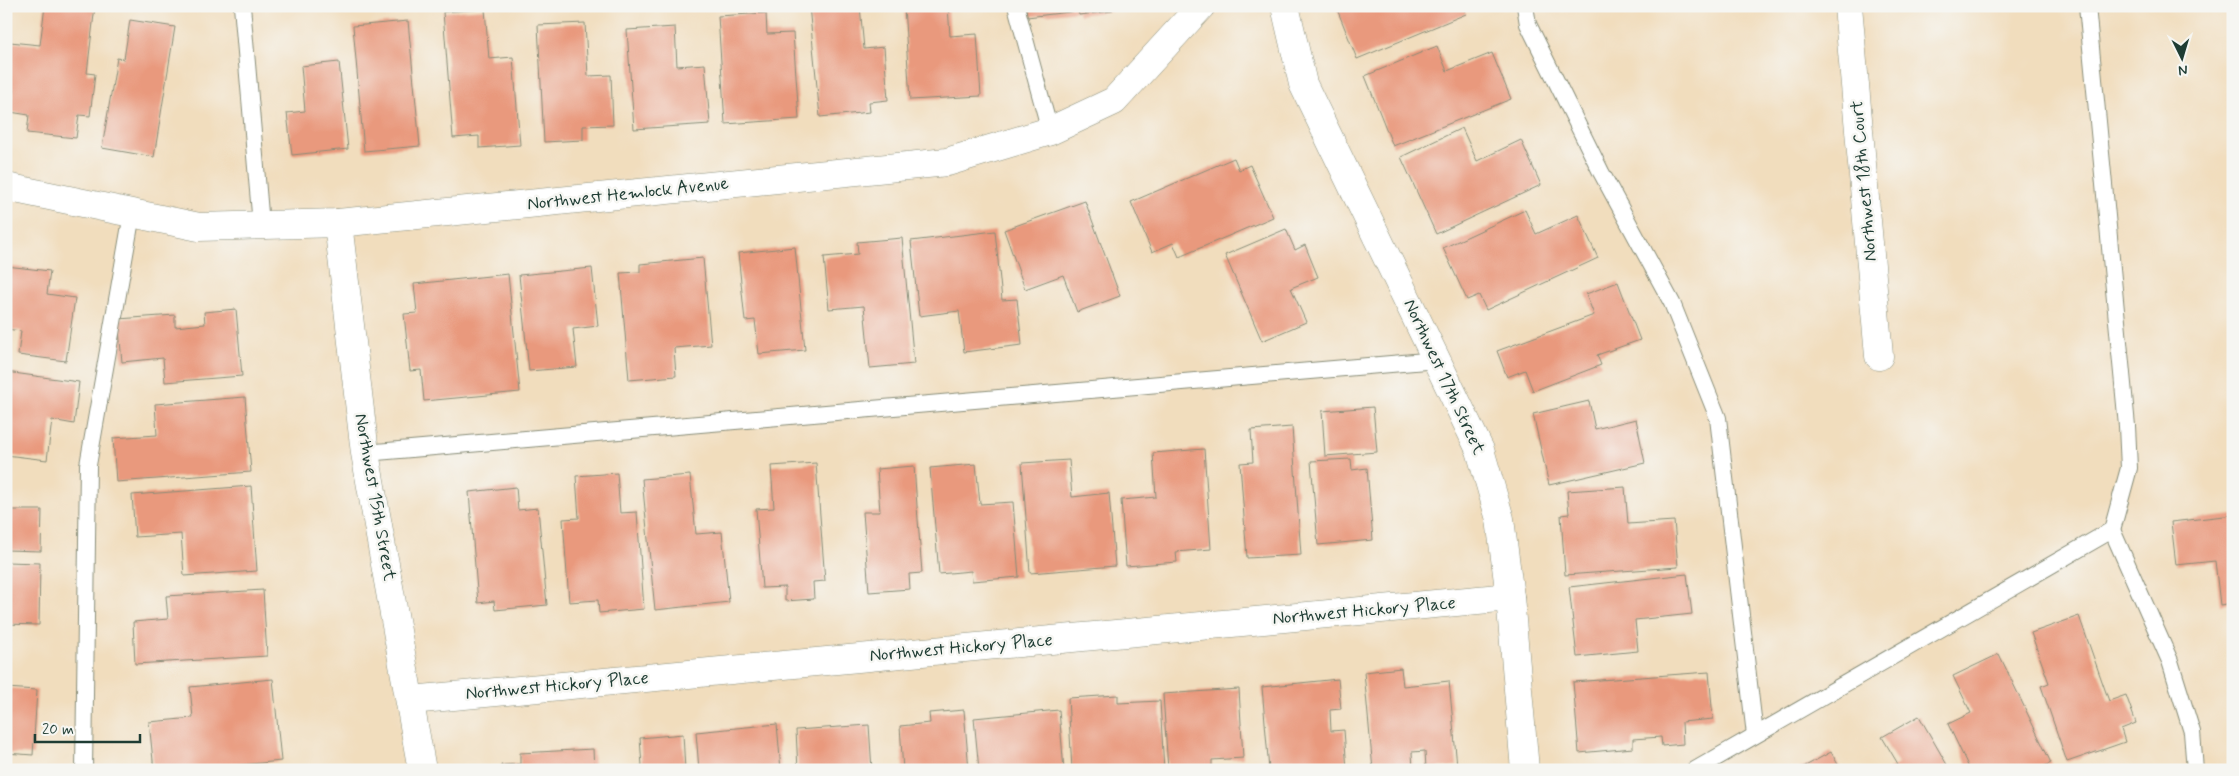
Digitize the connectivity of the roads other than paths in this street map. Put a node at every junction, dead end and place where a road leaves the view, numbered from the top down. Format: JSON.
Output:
{"nodes":[{"id":1,"x":242,"y":6,"type":"edge"},
{"id":2,"x":1016,"y":6,"type":"edge"},
{"id":3,"x":1201,"y":6,"type":"edge"},
{"id":4,"x":1284,"y":6,"type":"edge"},
{"id":5,"x":1525,"y":6,"type":"edge"},
{"id":6,"x":1848,"y":6,"type":"edge"},
{"id":7,"x":2087,"y":6,"type":"edge"},
{"id":8,"x":1050,"y":132,"type":"junction"},
{"id":9,"x":6,"y":187,"type":"edge"},
{"id":10,"x":132,"y":214,"type":"junction"},
{"id":11,"x":338,"y":223,"type":"junction"},
{"id":12,"x":261,"y":225,"type":"junction"},
{"id":13,"x":1879,"y":356,"type":"dead end"},
{"id":14,"x":1437,"y":360,"type":"junction"},
{"id":15,"x":365,"y":454,"type":"junction"},
{"id":16,"x":2112,"y":530,"type":"junction"},
{"id":17,"x":1510,"y":597,"type":"junction"},
{"id":18,"x":411,"y":700,"type":"junction"},
{"id":19,"x":1755,"y":735,"type":"junction"},
{"id":20,"x":84,"y":770,"type":"edge"},
{"id":21,"x":422,"y":770,"type":"edge"},
{"id":22,"x":1525,"y":770,"type":"edge"},
{"id":23,"x":1695,"y":770,"type":"edge"},
{"id":24,"x":2195,"y":770,"type":"edge"}],
"edges":[{"from":1,"to":12,"type":"lane"},
{"from":2,"to":8,"type":"lane"},
{"from":3,"to":8,"type":"street","name":"Northwest Hemlock Avenue"},
{"from":4,"to":14,"type":"street","name":"Northwest 17th Street"},
{"from":5,"to":19,"type":"lane"},
{"from":6,"to":13,"type":"street","name":"Northwest 18th Court"},
{"from":7,"to":16,"type":"lane"},
{"from":8,"to":11,"type":"street","name":"Northwest Hemlock Avenue"},
{"from":9,"to":10,"type":"street","name":"Northwest Hemlock Avenue"},
{"from":10,"to":12,"type":"street","name":"Northwest Hemlock Avenue"},
{"from":10,"to":20,"type":"lane"},
{"from":11,"to":12,"type":"street","name":"Northwest Hemlock Avenue"},
{"from":11,"to":15,"type":"street","name":"Northwest 15th Street"},
{"from":14,"to":15,"type":"lane"},
{"from":14,"to":17,"type":"street","name":"Northwest 17th Street"},
{"from":15,"to":18,"type":"street","name":"Northwest 15th Street"},
{"from":16,"to":19,"type":"lane"},
{"from":16,"to":24,"type":"lane"},
{"from":17,"to":18,"type":"street","name":"Northwest Hickory Place"},
{"from":17,"to":22,"type":"street","name":"Northwest 17th Street"},
{"from":18,"to":21,"type":"street","name":"Northwest 15th Street"},
{"from":19,"to":23,"type":"lane"}]}
